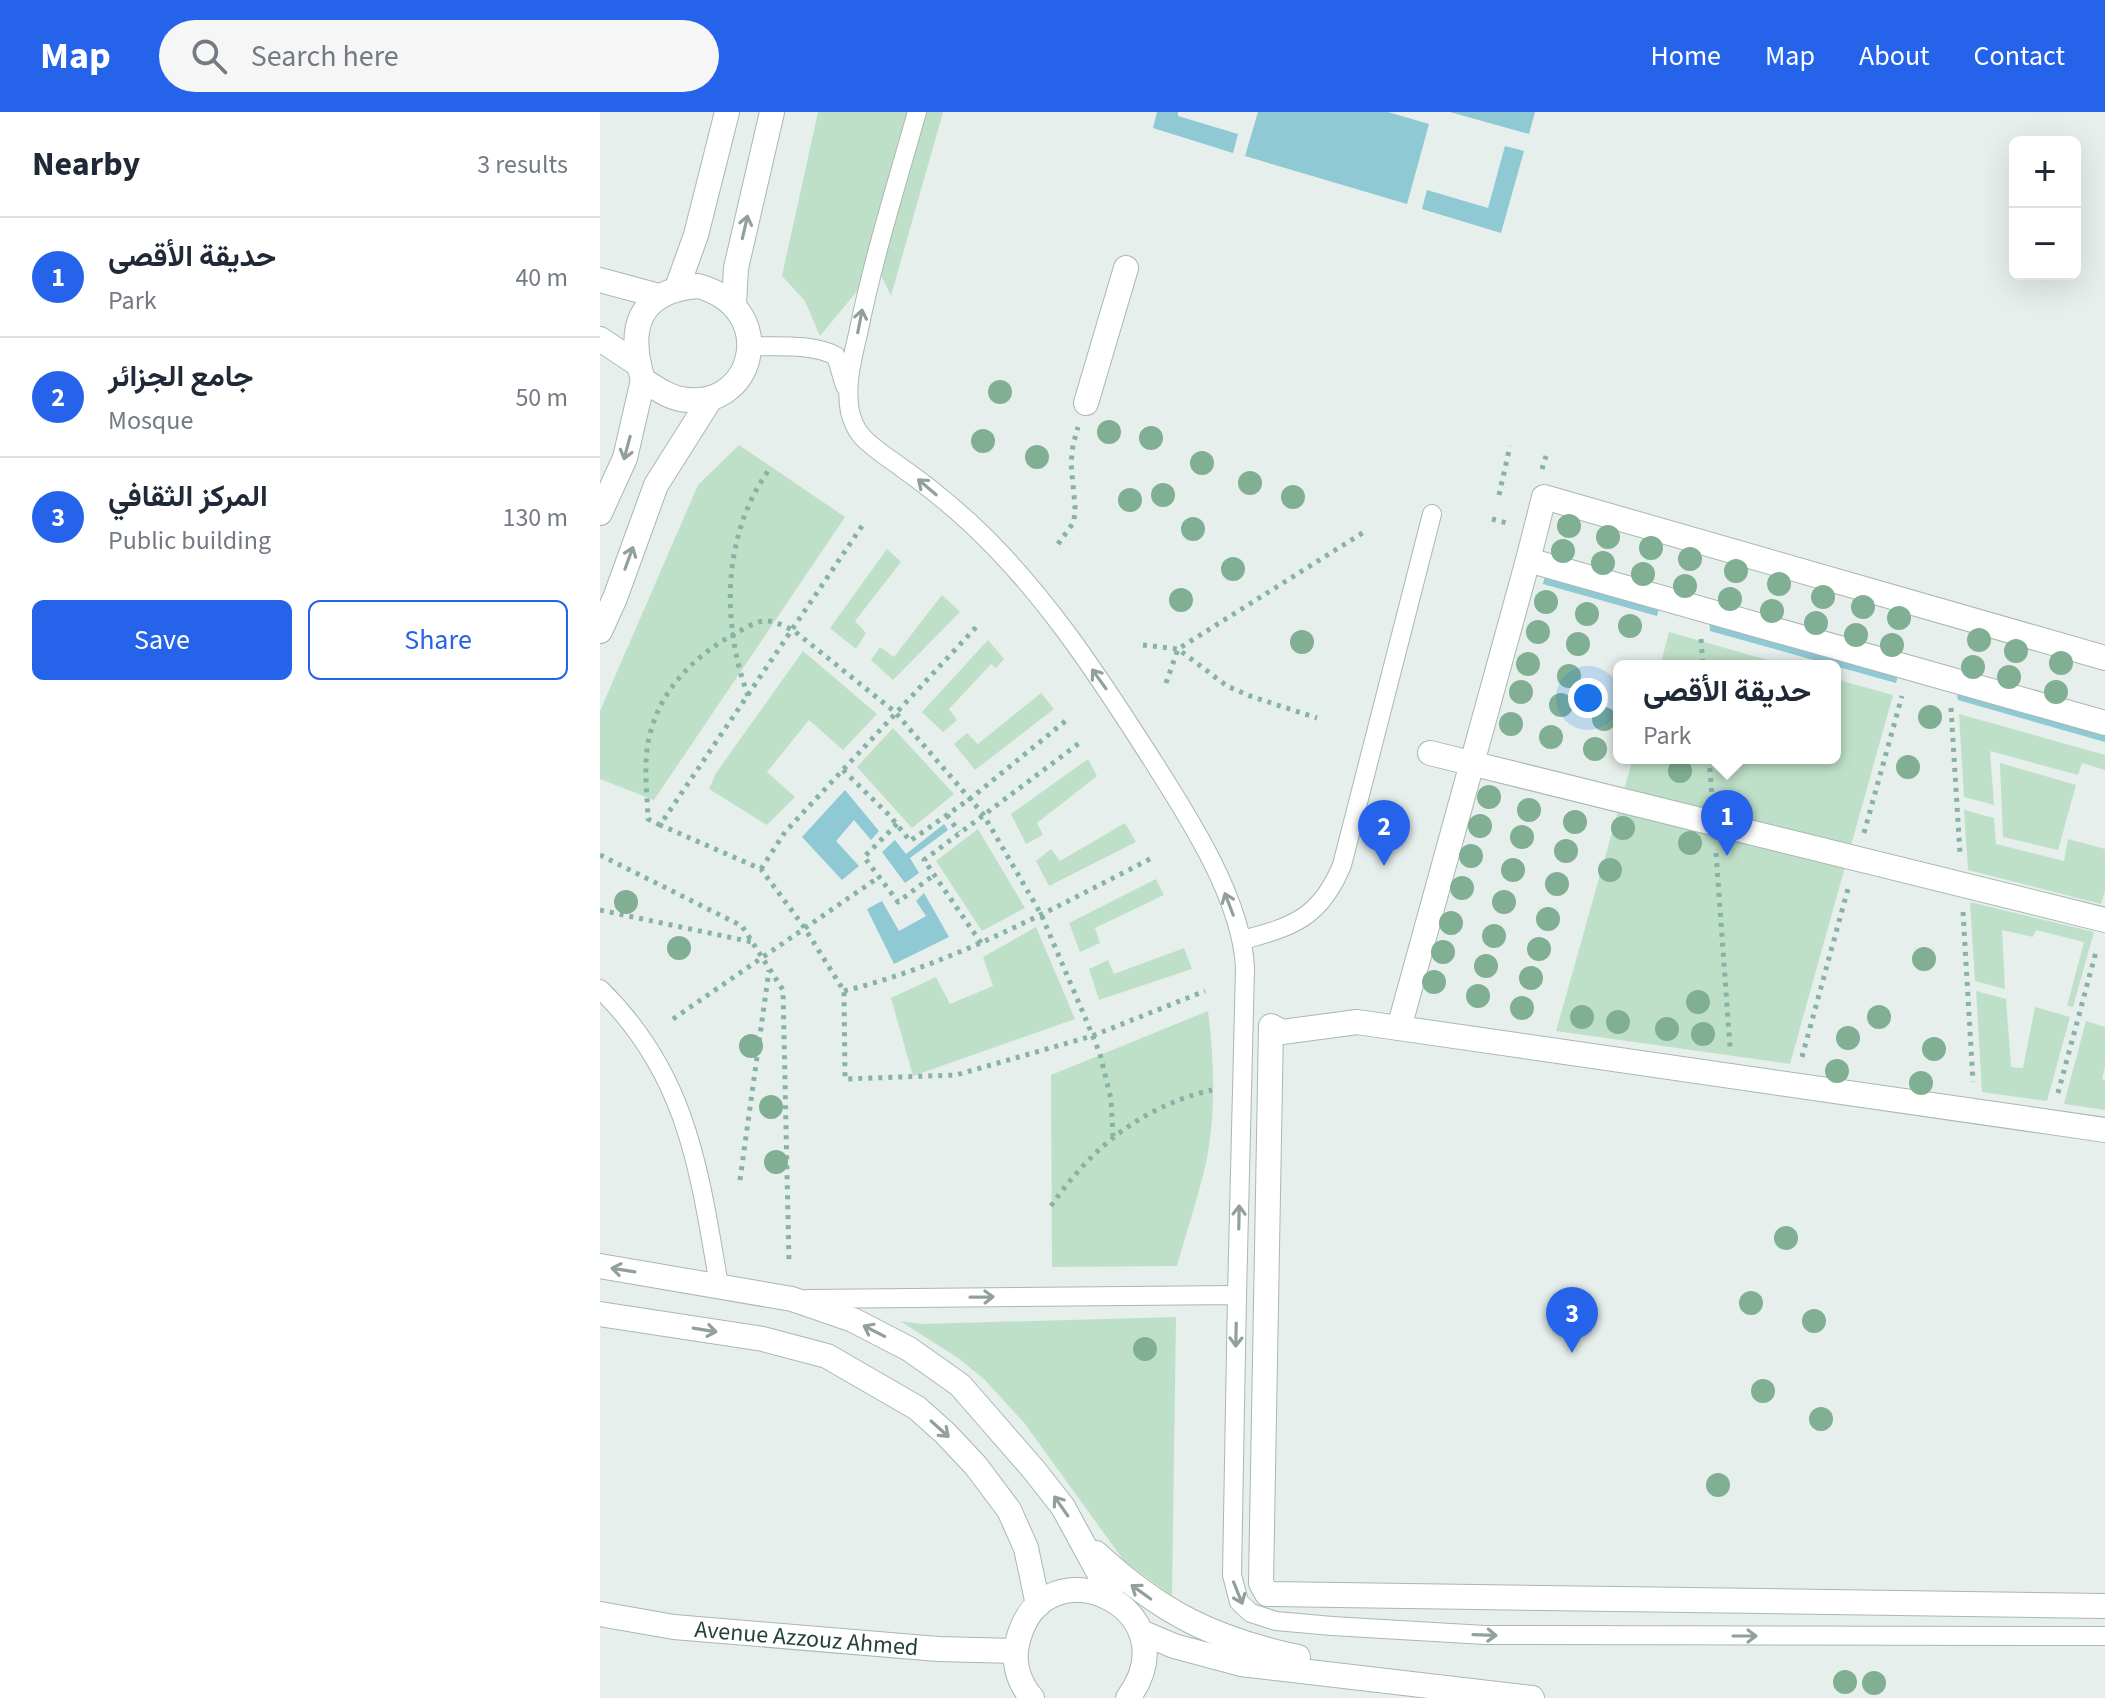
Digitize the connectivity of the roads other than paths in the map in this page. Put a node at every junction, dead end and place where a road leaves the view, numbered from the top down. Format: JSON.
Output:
{"nodes":[{"id":1,"x":727,"y":112,"type":"edge"},
{"id":2,"x":772,"y":112,"type":"edge"},
{"id":3,"x":917,"y":112,"type":"edge"},
{"id":4,"x":1126,"y":268,"type":"dead end"},
{"id":5,"x":600,"y":280,"type":"edge"},
{"id":6,"x":668,"y":292,"type":"junction"},
{"id":7,"x":734,"y":304,"type":"junction"},
{"id":8,"x":600,"y":339,"type":"edge"},
{"id":9,"x":749,"y":346,"type":"junction"},
{"id":10,"x":641,"y":372,"type":"junction"},
{"id":11,"x":849,"y":396,"type":"junction"},
{"id":12,"x":711,"y":398,"type":"junction"},
{"id":13,"x":1086,"y":403,"type":"road end"},
{"id":14,"x":600,"y":513,"type":"edge"},
{"id":15,"x":1432,"y":514,"type":"dead end"},
{"id":16,"x":1528,"y":560,"type":"junction"},
{"id":17,"x":600,"y":631,"type":"edge"},
{"id":18,"x":2105,"y":658,"type":"edge"},
{"id":19,"x":2105,"y":723,"type":"edge"},
{"id":20,"x":1430,"y":753,"type":"dead end"},
{"id":21,"x":1472,"y":763,"type":"junction"},
{"id":22,"x":2103,"y":928,"type":"edge"},
{"id":23,"x":1242,"y":940,"type":"junction"},
{"id":24,"x":600,"y":989,"type":"edge"},
{"id":25,"x":1399,"y":1028,"type":"junction"},
{"id":26,"x":2105,"y":1130,"type":"edge"},
{"id":27,"x":600,"y":1266,"type":"edge"},
{"id":28,"x":719,"y":1285,"type":"junction"},
{"id":29,"x":1237,"y":1295,"type":"junction"},
{"id":30,"x":792,"y":1299,"type":"junction"},
{"id":31,"x":600,"y":1314,"type":"edge"},
{"id":32,"x":1083,"y":1541,"type":"junction"},
{"id":33,"x":1113,"y":1599,"type":"junction"},
{"id":34,"x":1038,"y":1605,"type":"junction"},
{"id":35,"x":2105,"y":1606,"type":"edge"},
{"id":36,"x":600,"y":1614,"type":"edge"},
{"id":37,"x":1141,"y":1632,"type":"junction"},
{"id":38,"x":2105,"y":1636,"type":"edge"},
{"id":39,"x":1015,"y":1651,"type":"junction"},
{"id":40,"x":1368,"y":1680,"type":"junction"},
{"id":41,"x":1032,"y":1698,"type":"edge"},
{"id":42,"x":1128,"y":1698,"type":"edge"},
{"id":43,"x":1532,"y":1698,"type":"edge"}],
"edges":[{"from":1,"to":6,"type":"street"},
{"from":7,"to":2,"type":"street","one_way":true},
{"from":11,"to":3,"type":"lane","one_way":true},
{"from":4,"to":13,"type":"street"},
{"from":5,"to":6,"type":"street"},
{"from":6,"to":7,"type":"street"},
{"from":6,"to":10,"type":"street"},
{"from":7,"to":9,"type":"street"},
{"from":8,"to":10,"type":"street"},
{"from":9,"to":11,"type":"lane"},
{"from":9,"to":12,"type":"street"},
{"from":10,"to":12,"type":"street"},
{"from":10,"to":14,"type":"street","one_way":true},
{"from":23,"to":11,"type":"lane","one_way":true},
{"from":17,"to":12,"type":"street","one_way":true},
{"from":15,"to":23,"type":"lane"},
{"from":16,"to":18,"type":"street"},
{"from":16,"to":19,"type":"street"},
{"from":16,"to":21,"type":"street"},
{"from":20,"to":21,"type":"street"},
{"from":21,"to":22,"type":"street"},
{"from":21,"to":25,"type":"street"},
{"from":29,"to":23,"type":"lane","one_way":true},
{"from":24,"to":28,"type":"lane"},
{"from":25,"to":26,"type":"street"},
{"from":25,"to":35,"type":"street"},
{"from":28,"to":27,"type":"street","one_way":true},
{"from":28,"to":30,"type":"street"},
{"from":30,"to":29,"type":"lane","one_way":true},
{"from":29,"to":38,"type":"lane","one_way":true},
{"from":32,"to":30,"type":"street","one_way":true},
{"from":31,"to":34,"type":"street","one_way":true},
{"from":32,"to":33,"type":"street"},
{"from":40,"to":32,"type":"street","one_way":true},
{"from":33,"to":34,"type":"street"},
{"from":33,"to":37,"type":"street"},
{"from":34,"to":39,"type":"street"},
{"from":36,"to":39,"type":"street","name":"Avenue Azzouz Ahmed"},
{"from":37,"to":40,"type":"street"},
{"from":37,"to":42,"type":"street"},
{"from":39,"to":41,"type":"street"},
{"from":40,"to":43,"type":"street"}]}
